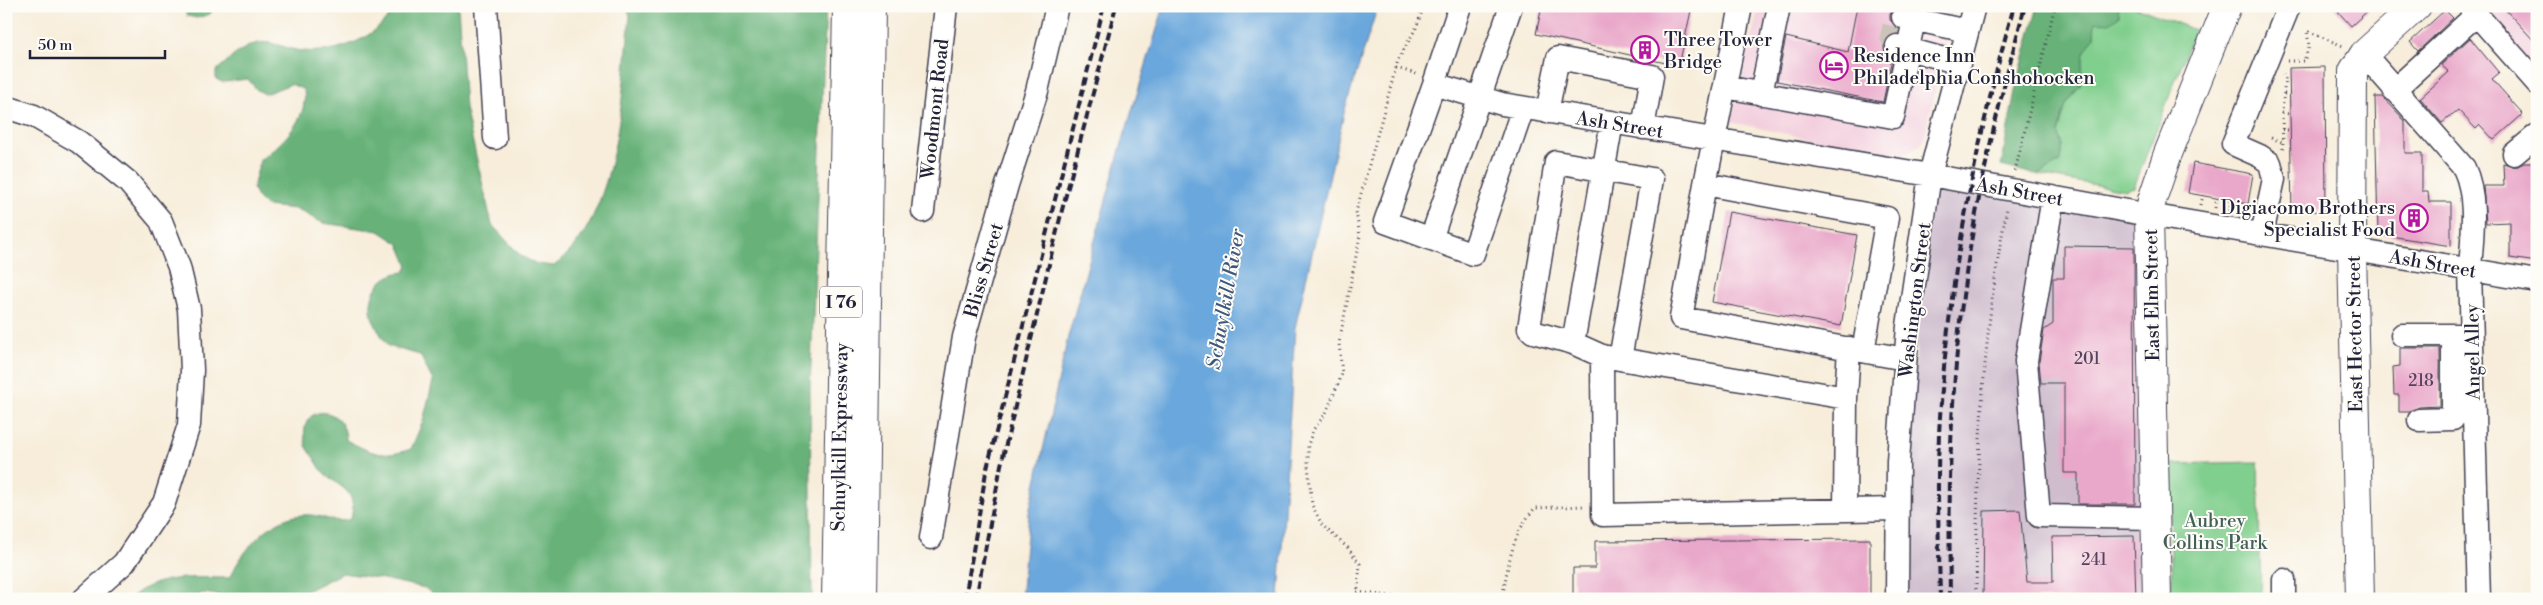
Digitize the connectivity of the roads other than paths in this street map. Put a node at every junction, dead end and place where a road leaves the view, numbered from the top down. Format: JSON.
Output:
{"nodes":[{"id":1,"x":486,"y":6,"type":"edge"},
{"id":2,"x":847,"y":6,"type":"edge"},
{"id":3,"x":871,"y":6,"type":"edge"},
{"id":4,"x":946,"y":6,"type":"edge"},
{"id":5,"x":1057,"y":6,"type":"edge"},
{"id":6,"x":1460,"y":6,"type":"edge"},
{"id":7,"x":1510,"y":6,"type":"edge"},
{"id":8,"x":1741,"y":6,"type":"edge"},
{"id":9,"x":1780,"y":6,"type":"edge"},
{"id":10,"x":1974,"y":6,"type":"edge"},
{"id":11,"x":2226,"y":6,"type":"edge"},
{"id":12,"x":2289,"y":6,"type":"edge"},
{"id":13,"x":2417,"y":6,"type":"edge"},
{"id":14,"x":2472,"y":11,"type":"edge"},
{"id":15,"x":1912,"y":14,"type":"edge"},
{"id":16,"x":1967,"y":31,"type":"junction"},
{"id":17,"x":1902,"y":48,"type":"junction"},
{"id":18,"x":2354,"y":51,"type":"junction"},
{"id":19,"x":1959,"y":63,"type":"junction"},
{"id":20,"x":2537,"y":83,"type":"edge"},
{"id":21,"x":1434,"y":84,"type":"junction"},
{"id":22,"x":1725,"y":87,"type":"junction"},
{"id":23,"x":2394,"y":90,"type":"junction"},
{"id":24,"x":1760,"y":94,"type":"junction"},
{"id":25,"x":1479,"y":97,"type":"junction"},
{"id":26,"x":1513,"y":106,"type":"junction"},
{"id":27,"x":6,"y":107,"type":"edge"},
{"id":28,"x":1547,"y":112,"type":"junction"},
{"id":29,"x":1612,"y":122,"type":"junction"},
{"id":30,"x":1643,"y":128,"type":"junction"},
{"id":31,"x":2537,"y":135,"type":"edge"},
{"id":32,"x":495,"y":138,"type":"dead end"},
{"id":33,"x":1714,"y":139,"type":"junction"},
{"id":34,"x":2514,"y":154,"type":"dead end"},
{"id":35,"x":1603,"y":170,"type":"junction"},
{"id":36,"x":1930,"y":175,"type":"junction"},
{"id":37,"x":1705,"y":184,"type":"junction"},
{"id":38,"x":2053,"y":197,"type":"junction"},
{"id":39,"x":923,"y":211,"type":"dead end"},
{"id":40,"x":2149,"y":216,"type":"junction"},
{"id":41,"x":2262,"y":234,"type":"junction"},
{"id":42,"x":1431,"y":239,"type":"junction"},
{"id":43,"x":2352,"y":249,"type":"junction"},
{"id":44,"x":2470,"y":269,"type":"junction"},
{"id":45,"x":2537,"y":281,"type":"edge"},
{"id":46,"x":2402,"y":335,"type":"dead end"},
{"id":47,"x":2462,"y":335,"type":"junction"},
{"id":48,"x":1573,"y":344,"type":"junction"},
{"id":49,"x":1856,"y":350,"type":"junction"},
{"id":50,"x":1611,"y":357,"type":"junction"},
{"id":51,"x":1905,"y":359,"type":"junction"},
{"id":52,"x":1846,"y":398,"type":"junction"},
{"id":53,"x":2419,"y":420,"type":"dead end"},
{"id":54,"x":1897,"y":509,"type":"junction"},
{"id":55,"x":1845,"y":510,"type":"junction"},
{"id":56,"x":2155,"y":518,"type":"junction"},
{"id":57,"x":931,"y":538,"type":"dead end"},
{"id":58,"x":84,"y":599,"type":"edge"},
{"id":59,"x":836,"y":599,"type":"edge"},
{"id":60,"x":863,"y":599,"type":"edge"},
{"id":61,"x":1896,"y":599,"type":"edge"},
{"id":62,"x":2157,"y":599,"type":"edge"},
{"id":63,"x":2360,"y":599,"type":"edge"},
{"id":64,"x":2478,"y":599,"type":"edge"}],
"edges":[{"from":1,"to":32,"type":"street"},
{"from":2,"to":59,"type":"main road","name":"Schuylkill Expressway","number":"I 76"},
{"from":3,"to":60,"type":"main road","name":"Schuylkill Expressway","number":"I 76"},
{"from":4,"to":39,"type":"street","name":"Woodmont Road"},
{"from":5,"to":57,"type":"street","name":"Bliss Street"},
{"from":6,"to":21,"type":"street"},
{"from":7,"to":25,"type":"street"},
{"from":8,"to":22,"type":"street"},
{"from":9,"to":24,"type":"street"},
{"from":10,"to":16,"type":"street","name":"Washington Street"},
{"from":11,"to":40,"type":"main road","name":"East Elm Street"},
{"from":12,"to":41,"type":"street"},
{"from":13,"to":18,"type":"main road","name":"East Hector Street"},
{"from":14,"to":20,"type":"street"},
{"from":14,"to":23,"type":"street"},
{"from":15,"to":16,"type":"street"},
{"from":15,"to":17,"type":"street"},
{"from":16,"to":19,"type":"street","name":"Washington Street"},
{"from":17,"to":19,"type":"street"},
{"from":17,"to":24,"type":"street"},
{"from":18,"to":23,"type":"street","name":"Angel Alley"},
{"from":18,"to":43,"type":"main road","name":"East Hector Street"},
{"from":19,"to":36,"type":"street","name":"Washington Street"},
{"from":21,"to":25,"type":"street","name":"Ash Street"},
{"from":21,"to":42,"type":"street"},
{"from":22,"to":24,"type":"street"},
{"from":22,"to":33,"type":"street"},
{"from":23,"to":44,"type":"street","name":"Angel Alley"},
{"from":25,"to":26,"type":"street","name":"Ash Street"},
{"from":25,"to":42,"type":"street"},
{"from":26,"to":28,"type":"street","name":"Ash Street"},
{"from":26,"to":42,"type":"street"},
{"from":27,"to":58,"type":"street"},
{"from":28,"to":29,"type":"street","name":"Ash Street"},
{"from":28,"to":30,"type":"street"},
{"from":29,"to":30,"type":"street","name":"Ash Street"},
{"from":29,"to":35,"type":"street"},
{"from":30,"to":33,"type":"street","name":"Ash Street"},
{"from":31,"to":34,"type":"street"},
{"from":33,"to":36,"type":"street","name":"Ash Street"},
{"from":33,"to":37,"type":"street"},
{"from":35,"to":48,"type":"street"},
{"from":35,"to":48,"type":"street"},
{"from":35,"to":50,"type":"street"},
{"from":36,"to":38,"type":"street","name":"Ash Street"},
{"from":36,"to":51,"type":"street","name":"Washington Street"},
{"from":37,"to":49,"type":"street"},
{"from":37,"to":49,"type":"street"},
{"from":38,"to":40,"type":"street","name":"Ash Street"},
{"from":38,"to":56,"type":"street"},
{"from":40,"to":41,"type":"street","name":"Ash Street"},
{"from":40,"to":56,"type":"main road","name":"East Elm Street"},
{"from":41,"to":43,"type":"street","name":"Ash Street"},
{"from":43,"to":44,"type":"street","name":"Ash Street"},
{"from":43,"to":63,"type":"main road","name":"East Hector Street"},
{"from":44,"to":45,"type":"street","name":"Ash Street"},
{"from":44,"to":47,"type":"street","name":"Angel Alley"},
{"from":46,"to":47,"type":"street"},
{"from":47,"to":53,"type":"street"},
{"from":47,"to":64,"type":"street","name":"Angel Alley"},
{"from":48,"to":50,"type":"street"},
{"from":49,"to":51,"type":"street"},
{"from":49,"to":52,"type":"street"},
{"from":50,"to":52,"type":"street"},
{"from":50,"to":55,"type":"street"},
{"from":51,"to":54,"type":"street","name":"Washington Street"},
{"from":52,"to":55,"type":"street"},
{"from":54,"to":55,"type":"street"},
{"from":54,"to":61,"type":"street","name":"Washington Street"},
{"from":56,"to":62,"type":"main road","name":"East Elm Street"}]}
